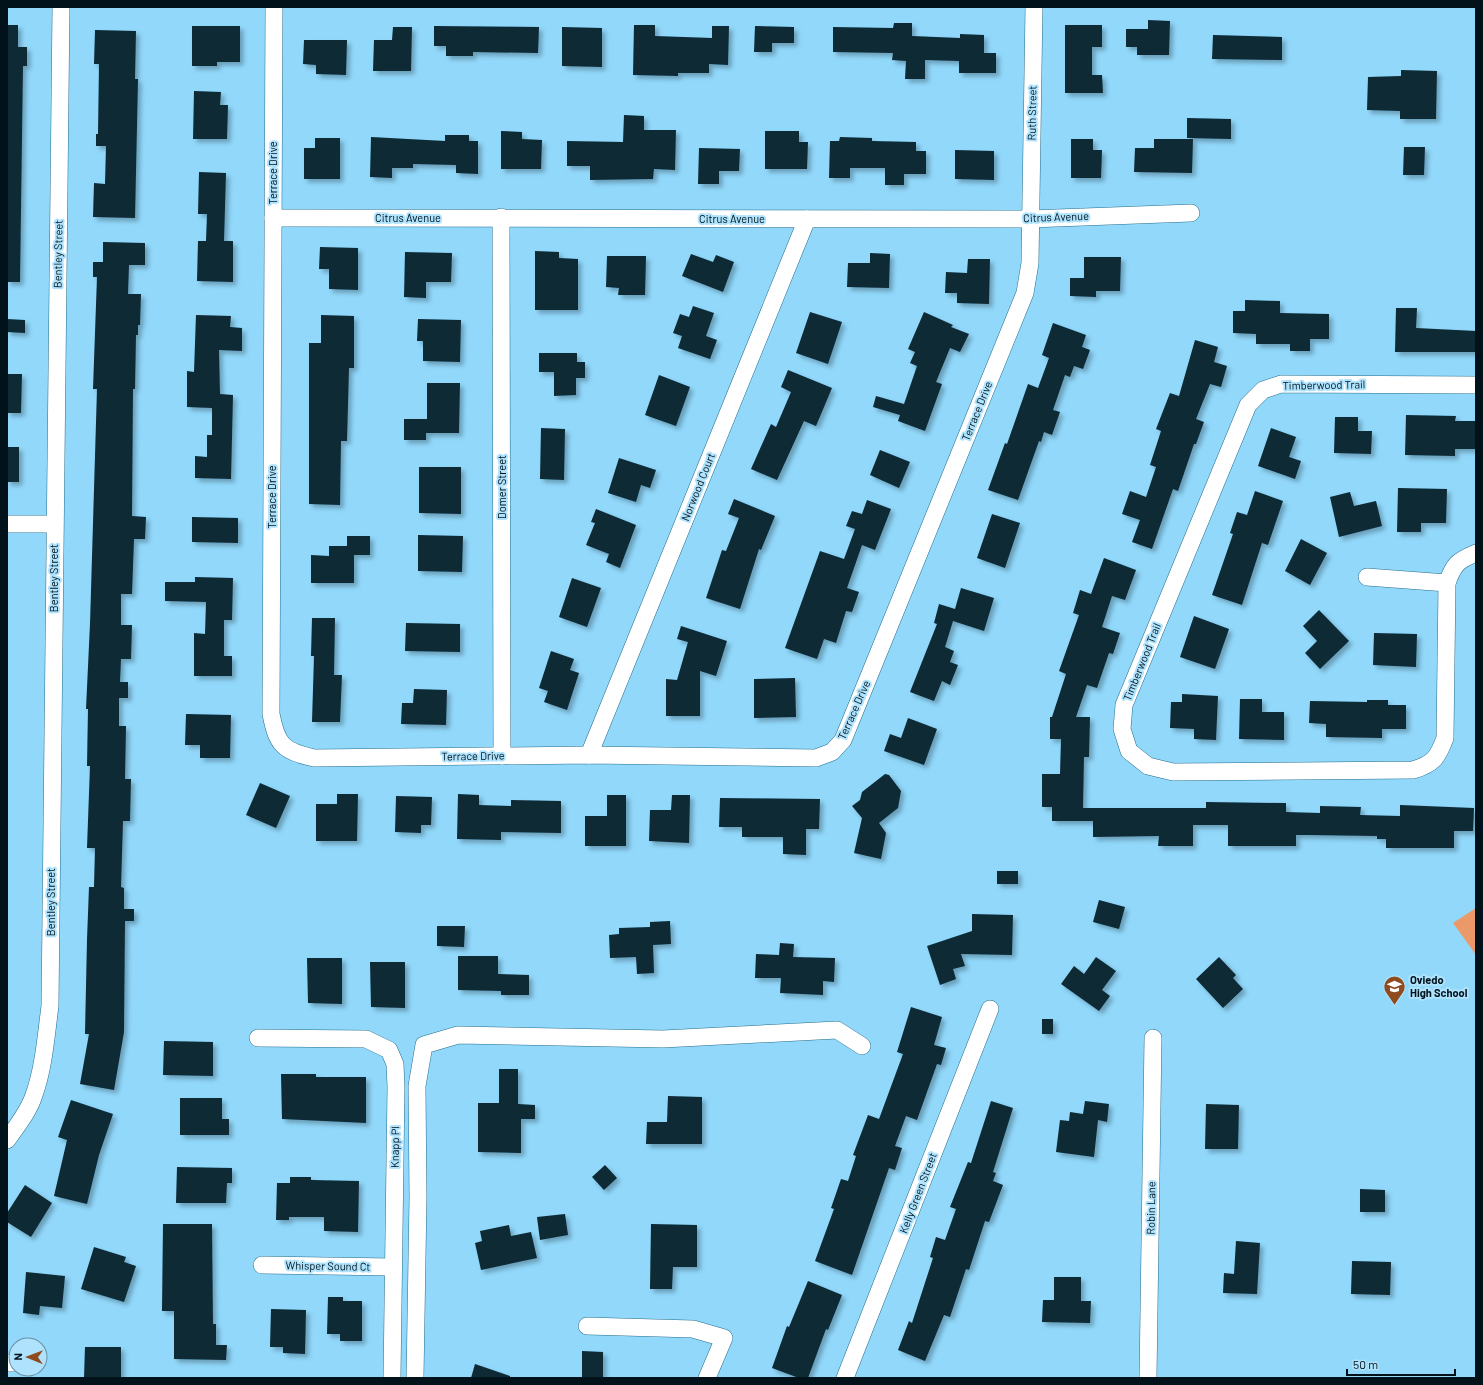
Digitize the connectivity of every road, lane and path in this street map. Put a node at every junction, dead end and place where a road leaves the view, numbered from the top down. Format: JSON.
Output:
{"nodes":[{"id":1,"x":61,"y":7,"type":"edge"},
{"id":2,"x":274,"y":7,"type":"edge"},
{"id":3,"x":1034,"y":7,"type":"edge"},
{"id":4,"x":1191,"y":213,"type":"dead end"},
{"id":5,"x":501,"y":217,"type":"junction"},
{"id":6,"x":273,"y":218,"type":"junction"},
{"id":7,"x":1030,"y":218,"type":"junction"},
{"id":8,"x":807,"y":220,"type":"junction"},
{"id":9,"x":1476,"y":385,"type":"edge"},
{"id":10,"x":7,"y":524,"type":"edge"},
{"id":11,"x":54,"y":524,"type":"junction"},
{"id":12,"x":1476,"y":553,"type":"edge"},
{"id":13,"x":1367,"y":577,"type":"dead end"},
{"id":14,"x":1447,"y":583,"type":"junction"},
{"id":15,"x":589,"y":755,"type":"junction"},
{"id":16,"x":502,"y":756,"type":"junction"},
{"id":17,"x":990,"y":1009,"type":"dead end"},
{"id":18,"x":258,"y":1038,"type":"dead end"},
{"id":19,"x":1153,"y":1038,"type":"dead end"},
{"id":20,"x":862,"y":1046,"type":"dead end"},
{"id":21,"x":7,"y":1140,"type":"edge"},
{"id":22,"x":262,"y":1265,"type":"dead end"},
{"id":23,"x":393,"y":1267,"type":"junction"},
{"id":24,"x":587,"y":1326,"type":"dead end"},
{"id":25,"x":392,"y":1378,"type":"edge"},
{"id":26,"x":415,"y":1378,"type":"edge"},
{"id":27,"x":707,"y":1378,"type":"edge"},
{"id":28,"x":846,"y":1378,"type":"edge"},
{"id":29,"x":1148,"y":1378,"type":"edge"}],
"edges":[{"from":1,"to":11,"type":"street","name":"Bentley Street"},
{"from":2,"to":6,"type":"street","name":"Terrace Drive"},
{"from":3,"to":7,"type":"street","name":"Ruth Street"},
{"from":4,"to":7,"type":"street","name":"Citrus Avenue"},
{"from":5,"to":6,"type":"street","name":"Citrus Avenue"},
{"from":5,"to":8,"type":"street","name":"Citrus Avenue"},
{"from":5,"to":16,"type":"street","name":"Domer Street"},
{"from":6,"to":16,"type":"street","name":"Terrace Drive"},
{"from":7,"to":8,"type":"street","name":"Citrus Avenue"},
{"from":7,"to":15,"type":"street","name":"Terrace Drive"},
{"from":8,"to":15,"type":"street","name":"Norwood Court"},
{"from":9,"to":14,"type":"street","name":"Timberwood Trail"},
{"from":10,"to":11,"type":"street"},
{"from":11,"to":21,"type":"street","name":"Bentley Street"},
{"from":12,"to":14,"type":"street","name":"Timberwood Trail"},
{"from":13,"to":14,"type":"street"},
{"from":15,"to":16,"type":"street","name":"Terrace Drive"},
{"from":17,"to":28,"type":"street","name":"Kelly Green Street"},
{"from":18,"to":23,"type":"street","name":"Knapp Pl"},
{"from":19,"to":29,"type":"street","name":"Robin Lane"},
{"from":20,"to":26,"type":"street"},
{"from":22,"to":23,"type":"street","name":"Whisper Sound Ct"},
{"from":23,"to":25,"type":"street","name":"Knapp Pl"},
{"from":24,"to":27,"type":"street"}]}
